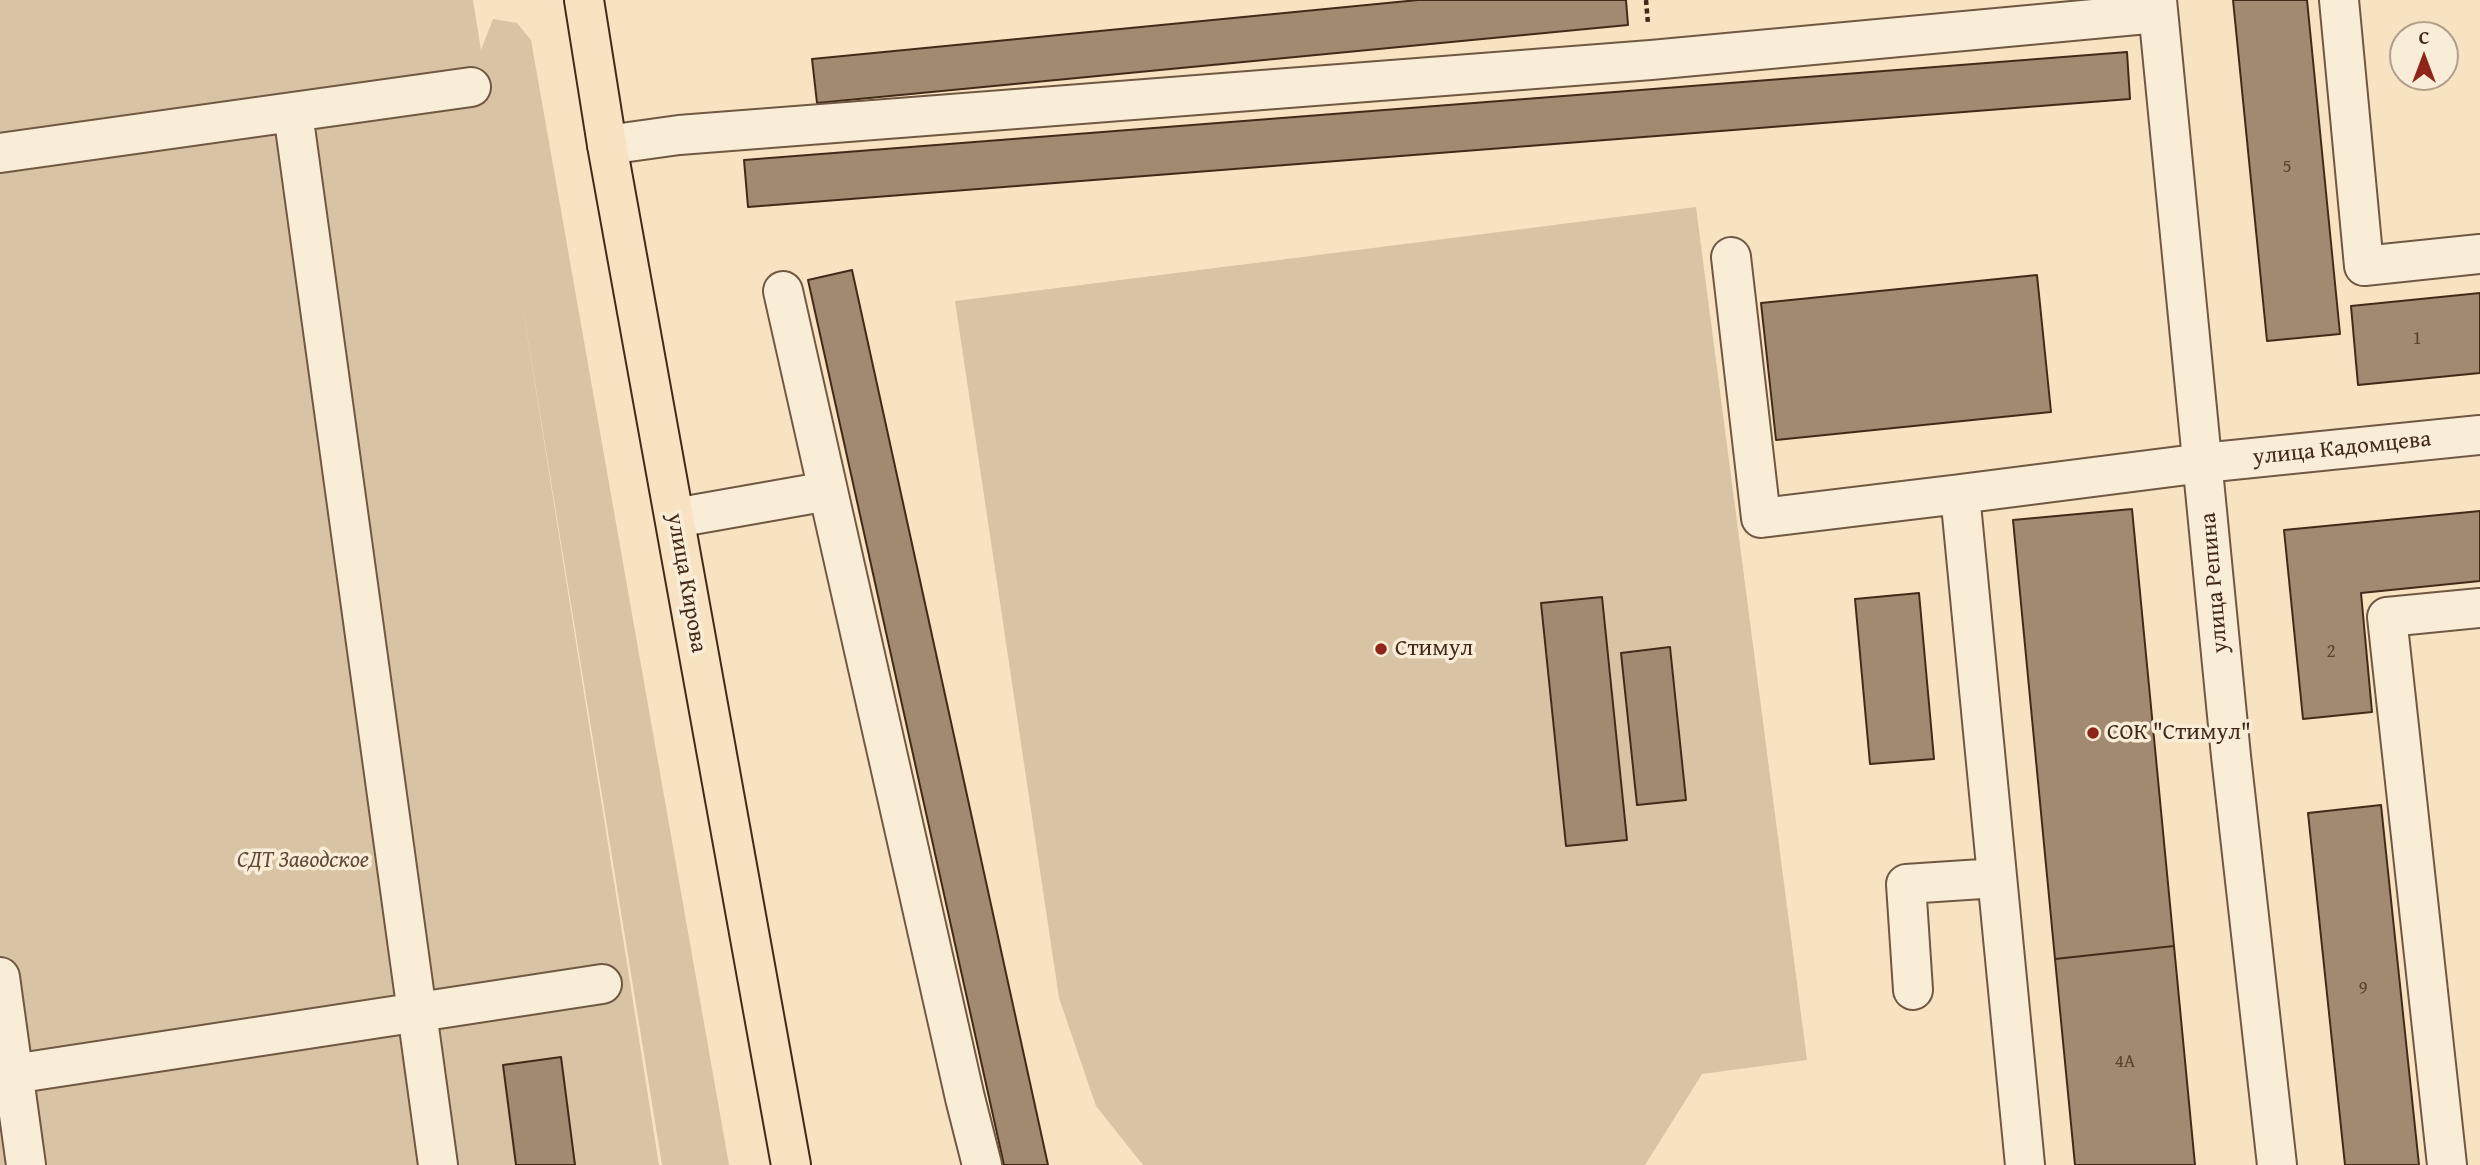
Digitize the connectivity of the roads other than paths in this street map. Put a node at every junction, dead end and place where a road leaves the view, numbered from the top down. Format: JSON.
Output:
{"nodes":[{"id":1,"x":584,"y":0,"type":"edge"},
{"id":2,"x":2339,"y":0,"type":"edge"},
{"id":3,"x":2158,"y":6,"type":"edge"},
{"id":4,"x":471,"y":87,"type":"dead end"},
{"id":5,"x":293,"y":113,"type":"junction"},
{"id":6,"x":607,"y":145,"type":"junction"},
{"id":7,"x":0,"y":153,"type":"edge"},
{"id":8,"x":2480,"y":254,"type":"edge"},
{"id":9,"x":1731,"y":257,"type":"dead end"},
{"id":10,"x":783,"y":291,"type":"dead end"},
{"id":11,"x":2480,"y":435,"type":"edge"},
{"id":12,"x":2203,"y":463,"type":"junction"},
{"id":13,"x":828,"y":491,"type":"junction"},
{"id":14,"x":1960,"y":494,"type":"junction"},
{"id":15,"x":675,"y":518,"type":"junction"},
{"id":16,"x":2480,"y":608,"type":"edge"},
{"id":17,"x":1997,"y":878,"type":"junction"},
{"id":18,"x":0,"y":977,"type":"edge"},
{"id":19,"x":602,"y":984,"type":"dead end"},
{"id":20,"x":1913,"y":990,"type":"dead end"},
{"id":21,"x":418,"y":1012,"type":"junction"},
{"id":22,"x":6,"y":1075,"type":"edge"},
{"id":23,"x":26,"y":1165,"type":"edge"},
{"id":24,"x":438,"y":1165,"type":"edge"},
{"id":25,"x":791,"y":1165,"type":"edge"},
{"id":26,"x":982,"y":1165,"type":"edge"},
{"id":27,"x":2025,"y":1165,"type":"edge"},
{"id":28,"x":2277,"y":1165,"type":"edge"},
{"id":29,"x":2447,"y":1165,"type":"edge"}],
"edges":[{"from":1,"to":6,"type":"main road","name":"улица Кирова"},
{"from":2,"to":8,"type":"street"},
{"from":3,"to":6,"type":"street"},
{"from":3,"to":12,"type":"street","name":"улица Репина"},
{"from":4,"to":5,"type":"street"},
{"from":5,"to":7,"type":"street"},
{"from":5,"to":21,"type":"street"},
{"from":6,"to":15,"type":"main road","name":"улица Кирова"},
{"from":9,"to":14,"type":"street","name":"улица Кадомцева"},
{"from":10,"to":13,"type":"street"},
{"from":11,"to":12,"type":"street","name":"улица Кадомцева"},
{"from":12,"to":14,"type":"street","name":"улица Кадомцева"},
{"from":12,"to":28,"type":"street","name":"улица Репина"},
{"from":13,"to":15,"type":"street"},
{"from":13,"to":26,"type":"street"},
{"from":14,"to":17,"type":"street"},
{"from":15,"to":25,"type":"main road","name":"улица Кирова"},
{"from":16,"to":29,"type":"street"},
{"from":17,"to":20,"type":"street"},
{"from":17,"to":27,"type":"street"},
{"from":18,"to":22,"type":"street"},
{"from":19,"to":21,"type":"street"},
{"from":21,"to":22,"type":"street"},
{"from":21,"to":24,"type":"street"},
{"from":22,"to":23,"type":"street"}]}
